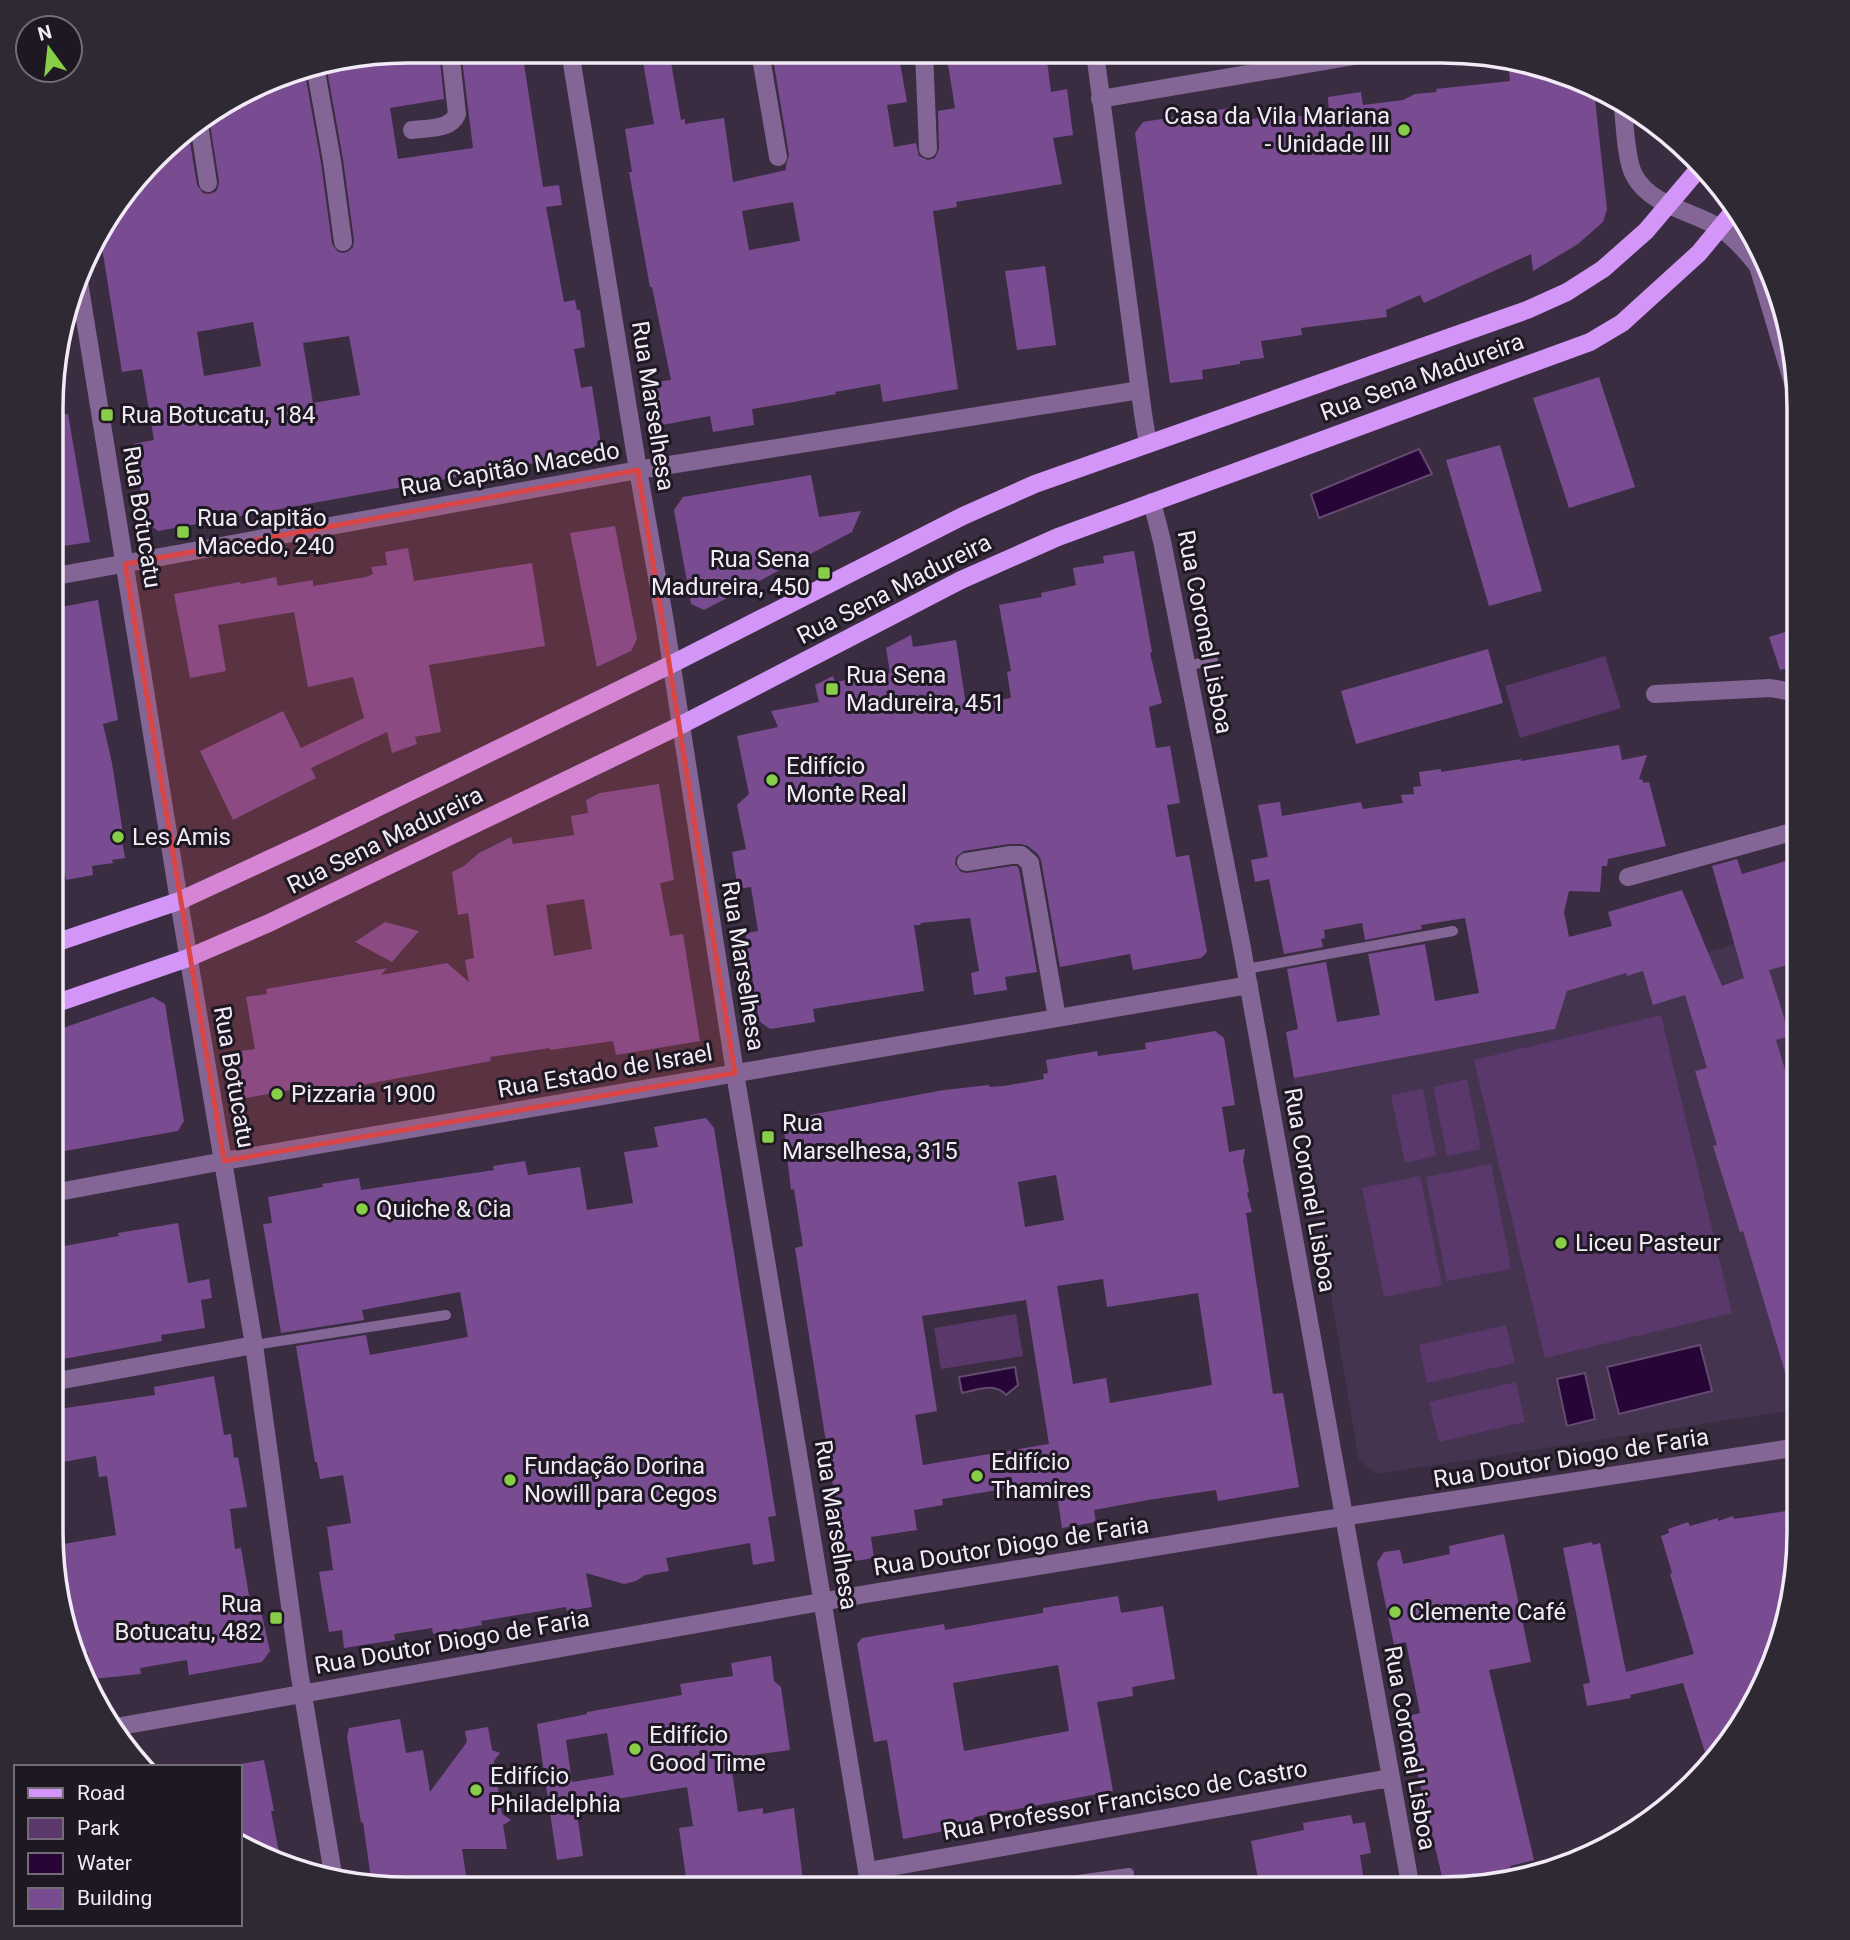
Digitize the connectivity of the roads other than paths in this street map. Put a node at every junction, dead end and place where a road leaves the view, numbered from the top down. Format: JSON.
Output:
{"nodes":[{"id":1,"x":451,"y":63,"type":"edge"},
{"id":2,"x":572,"y":63,"type":"edge"},
{"id":3,"x":763,"y":63,"type":"edge"},
{"id":4,"x":924,"y":63,"type":"edge"},
{"id":5,"x":1095,"y":63,"type":"edge"},
{"id":6,"x":1313,"y":63,"type":"edge"},
{"id":7,"x":317,"y":76,"type":"edge"},
{"id":8,"x":1100,"y":99,"type":"junction"},
{"id":9,"x":1624,"y":115,"type":"edge"},
{"id":10,"x":412,"y":130,"type":"dead end"},
{"id":11,"x":201,"y":132,"type":"edge"},
{"id":12,"x":928,"y":149,"type":"dead end"},
{"id":13,"x":778,"y":157,"type":"dead end"},
{"id":14,"x":1695,"y":174,"type":"edge"},
{"id":15,"x":208,"y":183,"type":"dead end"},
{"id":16,"x":1668,"y":204,"type":"junction"},
{"id":17,"x":1729,"y":216,"type":"edge"},
{"id":18,"x":1720,"y":228,"type":"junction"},
{"id":19,"x":343,"y":242,"type":"dead end"},
{"id":20,"x":1753,"y":260,"type":"edge"},
{"id":21,"x":1761,"y":276,"type":"edge"},
{"id":22,"x":81,"y":296,"type":"edge"},
{"id":23,"x":1780,"y":342,"type":"edge"},
{"id":24,"x":1140,"y":390,"type":"junction"},
{"id":25,"x":1148,"y":444,"type":"junction"},
{"id":26,"x":638,"y":470,"type":"junction"},
{"id":27,"x":1152,"y":502,"type":"junction"},
{"id":28,"x":125,"y":564,"type":"junction"},
{"id":29,"x":63,"y":575,"type":"edge"},
{"id":30,"x":1213,"y":660,"type":"dead end"},
{"id":31,"x":672,"y":664,"type":"junction"},
{"id":32,"x":1187,"y":666,"type":"junction"},
{"id":33,"x":1787,"y":691,"type":"edge"},
{"id":34,"x":1655,"y":694,"type":"dead end"},
{"id":35,"x":681,"y":725,"type":"junction"},
{"id":36,"x":1787,"y":833,"type":"edge"},
{"id":37,"x":966,"y":862,"type":"dead end"},
{"id":38,"x":1628,"y":877,"type":"dead end"},
{"id":39,"x":178,"y":901,"type":"junction"},
{"id":40,"x":1453,"y":931,"type":"dead end"},
{"id":41,"x":63,"y":940,"type":"edge"},
{"id":42,"x":188,"y":958,"type":"junction"},
{"id":43,"x":1247,"y":977,"type":"junction"},
{"id":44,"x":63,"y":1001,"type":"edge"},
{"id":45,"x":1057,"y":1018,"type":"junction"},
{"id":46,"x":736,"y":1073,"type":"junction"},
{"id":47,"x":224,"y":1161,"type":"junction"},
{"id":48,"x":63,"y":1191,"type":"edge"},
{"id":49,"x":446,"y":1315,"type":"dead end"},
{"id":50,"x":254,"y":1345,"type":"junction"},
{"id":51,"x":63,"y":1380,"type":"edge"},
{"id":52,"x":1787,"y":1449,"type":"edge"},
{"id":53,"x":1343,"y":1517,"type":"junction"},
{"id":54,"x":823,"y":1601,"type":"junction"},
{"id":55,"x":303,"y":1693,"type":"junction"},
{"id":56,"x":122,"y":1726,"type":"edge"},
{"id":57,"x":1390,"y":1778,"type":"junction"},
{"id":58,"x":332,"y":1868,"type":"edge"},
{"id":59,"x":1129,"y":1873,"type":"dead end"},
{"id":60,"x":869,"y":1877,"type":"edge"},
{"id":61,"x":884,"y":1877,"type":"edge"},
{"id":62,"x":1098,"y":1877,"type":"edge"},
{"id":63,"x":1409,"y":1877,"type":"edge"}],
"edges":[{"from":1,"to":10,"type":"street"},
{"from":2,"to":26,"type":"street","name":"Rua Marselhesa"},
{"from":3,"to":13,"type":"street"},
{"from":4,"to":12,"type":"street"},
{"from":5,"to":8,"type":"street"},
{"from":6,"to":8,"type":"street"},
{"from":7,"to":19,"type":"street"},
{"from":8,"to":24,"type":"street"},
{"from":9,"to":16,"type":"street"},
{"from":11,"to":15,"type":"street"},
{"from":14,"to":16,"type":"main road","name":"Rua Sena Madureira"},
{"from":16,"to":18,"type":"street"},
{"from":16,"to":25,"type":"main road","name":"Rua Sena Madureira"},
{"from":17,"to":18,"type":"main road","name":"Rua Sena Madureira"},
{"from":18,"to":20,"type":"street"},
{"from":18,"to":27,"type":"main road","name":"Rua Sena Madureira"},
{"from":21,"to":23,"type":"street"},
{"from":22,"to":28,"type":"street","name":"Rua Botucatu"},
{"from":24,"to":25,"type":"street"},
{"from":24,"to":26,"type":"street","name":"Rua Capitão Macedo"},
{"from":25,"to":31,"type":"main road","name":"Rua Sena Madureira"},
{"from":26,"to":28,"type":"street","name":"Rua Capitão Macedo"},
{"from":26,"to":31,"type":"street","name":"Rua Marselhesa"},
{"from":27,"to":32,"type":"street","name":"Rua Coronel Lisboa"},
{"from":27,"to":35,"type":"main road","name":"Rua Sena Madureira"},
{"from":28,"to":29,"type":"street","name":"Rua Capitão Macedo"},
{"from":28,"to":39,"type":"street","name":"Rua Botucatu"},
{"from":30,"to":32,"type":"lane"},
{"from":31,"to":35,"type":"street","name":"Rua Marselhesa"},
{"from":31,"to":39,"type":"main road","name":"Rua Sena Madureira"},
{"from":32,"to":43,"type":"street","name":"Rua Coronel Lisboa"},
{"from":33,"to":34,"type":"street"},
{"from":35,"to":42,"type":"main road","name":"Rua Sena Madureira"},
{"from":35,"to":46,"type":"street","name":"Rua Marselhesa"},
{"from":36,"to":38,"type":"street"},
{"from":37,"to":45,"type":"street"},
{"from":39,"to":41,"type":"main road","name":"Rua Sena Madureira"},
{"from":39,"to":42,"type":"street","name":"Rua Botucatu"},
{"from":40,"to":43,"type":"lane"},
{"from":42,"to":44,"type":"main road","name":"Rua Sena Madureira"},
{"from":42,"to":47,"type":"street","name":"Rua Botucatu"},
{"from":43,"to":45,"type":"street","name":"Rua Estado de Israel"},
{"from":43,"to":53,"type":"street","name":"Rua Coronel Lisboa"},
{"from":45,"to":46,"type":"street","name":"Rua Estado de Israel"},
{"from":46,"to":47,"type":"street","name":"Rua Estado de Israel"},
{"from":46,"to":54,"type":"street","name":"Rua Marselhesa"},
{"from":47,"to":48,"type":"street","name":"Rua Estado de Israel"},
{"from":47,"to":50,"type":"street","name":"Rua Botucatu"},
{"from":49,"to":50,"type":"lane"},
{"from":50,"to":51,"type":"street"},
{"from":50,"to":55,"type":"street","name":"Rua Botucatu"},
{"from":52,"to":53,"type":"street","name":"Rua Doutor Diogo de Faria"},
{"from":53,"to":54,"type":"street","name":"Rua Doutor Diogo de Faria"},
{"from":53,"to":57,"type":"street","name":"Rua Coronel Lisboa"},
{"from":54,"to":55,"type":"street","name":"Rua Doutor Diogo de Faria"},
{"from":54,"to":60,"type":"street","name":"Rua Marselhesa"},
{"from":55,"to":56,"type":"street","name":"Rua Doutor Diogo de Faria"},
{"from":55,"to":58,"type":"street","name":"Rua Botucatu"},
{"from":57,"to":61,"type":"street","name":"Rua Professor Francisco de Castro"},
{"from":57,"to":63,"type":"street","name":"Rua Coronel Lisboa"},
{"from":59,"to":62,"type":"lane"}]}
